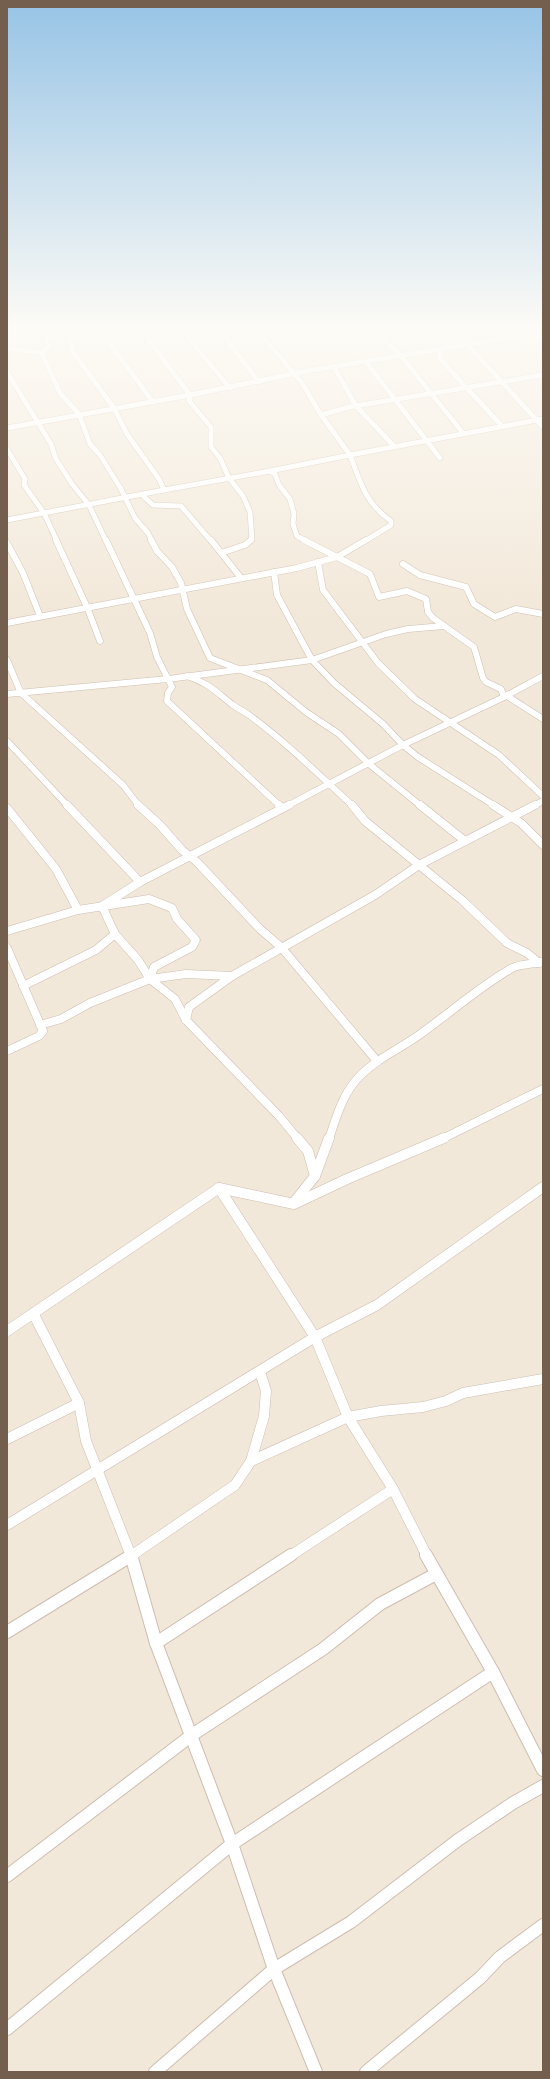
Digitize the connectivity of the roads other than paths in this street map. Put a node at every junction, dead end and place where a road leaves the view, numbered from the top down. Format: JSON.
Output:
{"nodes":[{"id":1,"x":22,"y":425,"type":"edge"},
{"id":2,"x":40,"y":425,"type":"edge"},
{"id":3,"x":84,"y":425,"type":"edge"},
{"id":4,"x":123,"y":425,"type":"edge"},
{"id":5,"x":209,"y":425,"type":"edge"},
{"id":6,"x":328,"y":425,"type":"edge"},
{"id":7,"x":374,"y":425,"type":"edge"},
{"id":8,"x":414,"y":425,"type":"edge"},
{"id":9,"x":457,"y":425,"type":"edge"},
{"id":10,"x":508,"y":425,"type":"edge"},
{"id":11,"x":502,"y":426,"type":"joint"},
{"id":12,"x":7,"y":428,"type":"edge"},
{"id":13,"x":463,"y":433,"type":"junction"},
{"id":14,"x":425,"y":440,"type":"junction"},
{"id":15,"x":394,"y":446,"type":"junction"},
{"id":16,"x":7,"y":449,"type":"edge"},
{"id":17,"x":350,"y":455,"type":"junction"},
{"id":18,"x":440,"y":458,"type":"dead end"},
{"id":19,"x":270,"y":470,"type":"junction"},
{"id":20,"x":229,"y":478,"type":"junction"},
{"id":21,"x":164,"y":490,"type":"junction"},
{"id":22,"x":142,"y":495,"type":"junction"},
{"id":23,"x":125,"y":498,"type":"junction"},
{"id":24,"x":89,"y":506,"type":"junction"},
{"id":25,"x":44,"y":513,"type":"junction"},
{"id":26,"x":7,"y":520,"type":"edge"},
{"id":27,"x":7,"y":543,"type":"edge"},
{"id":28,"x":221,"y":553,"type":"junction"},
{"id":29,"x":337,"y":557,"type":"junction"},
{"id":30,"x":318,"y":562,"type":"junction"},
{"id":31,"x":404,"y":564,"type":"dead end"},
{"id":32,"x":274,"y":572,"type":"junction"},
{"id":33,"x":241,"y":578,"type":"junction"},
{"id":34,"x":182,"y":589,"type":"junction"},
{"id":35,"x":133,"y":598,"type":"junction"},
{"id":36,"x":87,"y":607,"type":"junction"},
{"id":37,"x":543,"y":614,"type":"edge"},
{"id":38,"x":40,"y":616,"type":"junction"},
{"id":39,"x":7,"y":623,"type":"edge"},
{"id":40,"x":444,"y":626,"type":"junction"},
{"id":41,"x":100,"y":642,"type":"dead end"},
{"id":42,"x":364,"y":642,"type":"junction"},
{"id":43,"x":7,"y":660,"type":"edge"},
{"id":44,"x":312,"y":660,"type":"junction"},
{"id":45,"x":237,"y":669,"type":"junction"},
{"id":46,"x":187,"y":676,"type":"junction"},
{"id":47,"x":543,"y":676,"type":"edge"},
{"id":48,"x":168,"y":679,"type":"junction"},
{"id":49,"x":21,"y":693,"type":"junction"},
{"id":50,"x":7,"y":694,"type":"edge"},
{"id":51,"x":506,"y":696,"type":"junction"},
{"id":52,"x":543,"y":719,"type":"edge"},
{"id":53,"x":451,"y":722,"type":"junction"},
{"id":54,"x":7,"y":741,"type":"edge"},
{"id":55,"x":403,"y":745,"type":"junction"},
{"id":56,"x":369,"y":764,"type":"junction"},
{"id":57,"x":328,"y":785,"type":"junction"},
{"id":58,"x":543,"y":796,"type":"edge"},
{"id":59,"x":543,"y":801,"type":"edge"},
{"id":60,"x":7,"y":808,"type":"edge"},
{"id":61,"x":282,"y":808,"type":"junction"},
{"id":62,"x":512,"y":817,"type":"junction"},
{"id":63,"x":465,"y":841,"type":"junction"},
{"id":64,"x":543,"y":845,"type":"edge"},
{"id":65,"x":190,"y":856,"type":"junction"},
{"id":66,"x":419,"y":865,"type":"junction"},
{"id":67,"x":140,"y":882,"type":"junction"},
{"id":68,"x":102,"y":906,"type":"junction"},
{"id":69,"x":78,"y":910,"type":"junction"},
{"id":70,"x":7,"y":931,"type":"edge"},
{"id":71,"x":115,"y":934,"type":"junction"},
{"id":72,"x":281,"y":946,"type":"junction"},
{"id":73,"x":7,"y":948,"type":"edge"},
{"id":74,"x":541,"y":962,"type":"edge"},
{"id":75,"x":232,"y":976,"type":"junction"},
{"id":76,"x":150,"y":979,"type":"junction"},
{"id":77,"x":23,"y":986,"type":"junction"},
{"id":78,"x":186,"y":1020,"type":"junction"},
{"id":79,"x":40,"y":1025,"type":"junction"},
{"id":80,"x":7,"y":1050,"type":"edge"},
{"id":81,"x":377,"y":1061,"type":"junction"},
{"id":82,"x":543,"y":1090,"type":"edge"},
{"id":83,"x":315,"y":1176,"type":"junction"},
{"id":84,"x":543,"y":1187,"type":"edge"},
{"id":85,"x":219,"y":1188,"type":"junction"},
{"id":86,"x":294,"y":1204,"type":"junction"},
{"id":87,"x":34,"y":1315,"type":"junction"},
{"id":88,"x":7,"y":1331,"type":"edge"},
{"id":89,"x":315,"y":1337,"type":"junction"},
{"id":90,"x":260,"y":1372,"type":"junction"},
{"id":91,"x":543,"y":1379,"type":"edge"},
{"id":92,"x":79,"y":1403,"type":"junction"},
{"id":93,"x":348,"y":1417,"type":"junction"},
{"id":94,"x":7,"y":1439,"type":"edge"},
{"id":95,"x":251,"y":1461,"type":"junction"},
{"id":96,"x":98,"y":1469,"type":"junction"},
{"id":97,"x":393,"y":1489,"type":"junction"},
{"id":98,"x":7,"y":1525,"type":"edge"},
{"id":99,"x":131,"y":1556,"type":"junction"},
{"id":100,"x":436,"y":1574,"type":"junction"},
{"id":101,"x":7,"y":1632,"type":"edge"},
{"id":102,"x":156,"y":1642,"type":"junction"},
{"id":103,"x":493,"y":1672,"type":"junction"},
{"id":104,"x":192,"y":1735,"type":"junction"},
{"id":105,"x":543,"y":1770,"type":"edge"},
{"id":106,"x":543,"y":1786,"type":"edge"},
{"id":107,"x":232,"y":1844,"type":"junction"},
{"id":108,"x":7,"y":1876,"type":"edge"},
{"id":109,"x":543,"y":1925,"type":"edge"},
{"id":110,"x":274,"y":1969,"type":"junction"},
{"id":111,"x":7,"y":2029,"type":"edge"},
{"id":112,"x":155,"y":2072,"type":"edge"},
{"id":113,"x":316,"y":2072,"type":"edge"},
{"id":114,"x":366,"y":2072,"type":"edge"}],
"edges":[{"from":1,"to":12,"type":"street"},
{"from":2,"to":24,"type":"street"},
{"from":3,"to":23,"type":"street"},
{"from":4,"to":21,"type":"street"},
{"from":5,"to":20,"type":"street"},
{"from":6,"to":17,"type":"street"},
{"from":7,"to":15,"type":"street"},
{"from":8,"to":14,"type":"street"},
{"from":9,"to":13,"type":"street"},
{"from":10,"to":11,"type":"street"},
{"from":11,"to":13,"type":"street"},
{"from":13,"to":14,"type":"street"},
{"from":14,"to":15,"type":"street"},
{"from":14,"to":18,"type":"street"},
{"from":15,"to":17,"type":"street"},
{"from":16,"to":25,"type":"street"},
{"from":17,"to":19,"type":"street"},
{"from":17,"to":29,"type":"street"},
{"from":19,"to":20,"type":"street"},
{"from":19,"to":29,"type":"street"},
{"from":20,"to":21,"type":"street"},
{"from":20,"to":28,"type":"street"},
{"from":21,"to":22,"type":"street"},
{"from":22,"to":23,"type":"street"},
{"from":22,"to":28,"type":"street"},
{"from":23,"to":24,"type":"street"},
{"from":23,"to":34,"type":"street"},
{"from":24,"to":25,"type":"street"},
{"from":24,"to":35,"type":"street"},
{"from":25,"to":26,"type":"street"},
{"from":25,"to":36,"type":"street"},
{"from":27,"to":38,"type":"street"},
{"from":28,"to":33,"type":"street"},
{"from":29,"to":30,"type":"street"},
{"from":29,"to":40,"type":"street"},
{"from":30,"to":32,"type":"street"},
{"from":30,"to":42,"type":"street"},
{"from":31,"to":37,"type":"street"},
{"from":32,"to":33,"type":"street"},
{"from":32,"to":44,"type":"street"},
{"from":33,"to":34,"type":"street"},
{"from":34,"to":35,"type":"street"},
{"from":34,"to":45,"type":"street"},
{"from":35,"to":36,"type":"street"},
{"from":35,"to":48,"type":"street"},
{"from":36,"to":38,"type":"street"},
{"from":36,"to":41,"type":"street"},
{"from":38,"to":39,"type":"street"},
{"from":40,"to":42,"type":"street"},
{"from":40,"to":51,"type":"street"},
{"from":42,"to":44,"type":"street"},
{"from":42,"to":53,"type":"street"},
{"from":43,"to":49,"type":"street"},
{"from":44,"to":45,"type":"street"},
{"from":44,"to":55,"type":"street"},
{"from":45,"to":46,"type":"street"},
{"from":45,"to":56,"type":"street"},
{"from":46,"to":48,"type":"street"},
{"from":46,"to":57,"type":"street"},
{"from":47,"to":51,"type":"street"},
{"from":48,"to":49,"type":"street"},
{"from":48,"to":61,"type":"street"},
{"from":49,"to":50,"type":"street"},
{"from":49,"to":65,"type":"street"},
{"from":51,"to":52,"type":"street"},
{"from":51,"to":53,"type":"street"},
{"from":53,"to":55,"type":"street"},
{"from":53,"to":58,"type":"street"},
{"from":54,"to":67,"type":"street"},
{"from":55,"to":56,"type":"street"},
{"from":55,"to":62,"type":"street"},
{"from":56,"to":57,"type":"street"},
{"from":56,"to":63,"type":"street"},
{"from":57,"to":61,"type":"street"},
{"from":57,"to":66,"type":"street"},
{"from":59,"to":62,"type":"street"},
{"from":60,"to":69,"type":"street"},
{"from":61,"to":65,"type":"street"},
{"from":62,"to":63,"type":"street"},
{"from":62,"to":64,"type":"street"},
{"from":63,"to":66,"type":"street"},
{"from":65,"to":67,"type":"street"},
{"from":65,"to":72,"type":"street"},
{"from":66,"to":72,"type":"street"},
{"from":66,"to":74,"type":"street"},
{"from":67,"to":68,"type":"street"},
{"from":68,"to":69,"type":"street"},
{"from":68,"to":71,"type":"street"},
{"from":68,"to":76,"type":"street"},
{"from":69,"to":70,"type":"street"},
{"from":71,"to":76,"type":"street"},
{"from":71,"to":77,"type":"street"},
{"from":72,"to":75,"type":"street"},
{"from":72,"to":81,"type":"street"},
{"from":73,"to":77,"type":"street"},
{"from":74,"to":81,"type":"street"},
{"from":75,"to":76,"type":"street"},
{"from":75,"to":78,"type":"street"},
{"from":76,"to":78,"type":"street"},
{"from":76,"to":79,"type":"street"},
{"from":77,"to":79,"type":"street"},
{"from":78,"to":83,"type":"street"},
{"from":79,"to":80,"type":"street"},
{"from":81,"to":83,"type":"street"},
{"from":82,"to":86,"type":"street"},
{"from":83,"to":86,"type":"street"},
{"from":84,"to":89,"type":"street"},
{"from":85,"to":86,"type":"street"},
{"from":85,"to":87,"type":"street"},
{"from":85,"to":89,"type":"street"},
{"from":87,"to":88,"type":"street"},
{"from":87,"to":92,"type":"street"},
{"from":89,"to":90,"type":"street"},
{"from":89,"to":93,"type":"street"},
{"from":90,"to":95,"type":"street"},
{"from":90,"to":96,"type":"street"},
{"from":91,"to":93,"type":"street"},
{"from":92,"to":94,"type":"street"},
{"from":92,"to":96,"type":"street"},
{"from":93,"to":95,"type":"street"},
{"from":93,"to":97,"type":"street"},
{"from":95,"to":99,"type":"street"},
{"from":96,"to":98,"type":"street"},
{"from":96,"to":99,"type":"street"},
{"from":97,"to":100,"type":"street"},
{"from":97,"to":102,"type":"street"},
{"from":99,"to":101,"type":"street"},
{"from":99,"to":102,"type":"street"},
{"from":100,"to":103,"type":"street"},
{"from":100,"to":104,"type":"street"},
{"from":102,"to":104,"type":"street"},
{"from":103,"to":105,"type":"street"},
{"from":103,"to":107,"type":"street"},
{"from":104,"to":107,"type":"street"},
{"from":104,"to":108,"type":"street"},
{"from":106,"to":110,"type":"street"},
{"from":107,"to":110,"type":"street"},
{"from":107,"to":111,"type":"street"},
{"from":109,"to":114,"type":"street"},
{"from":110,"to":112,"type":"street"},
{"from":110,"to":113,"type":"street"}]}
